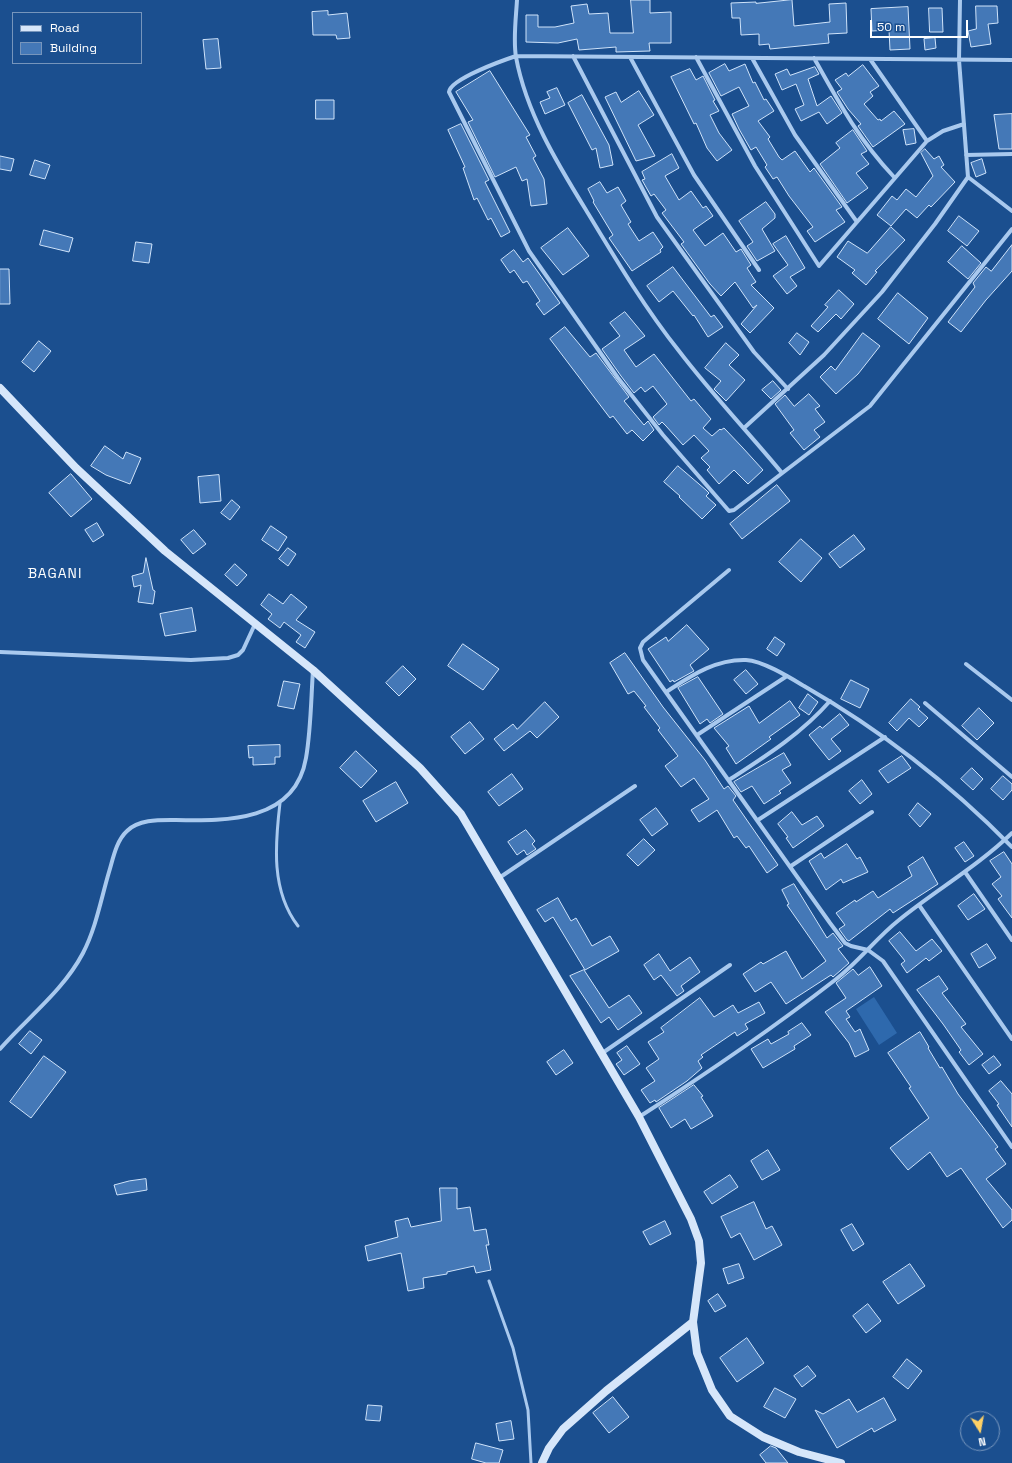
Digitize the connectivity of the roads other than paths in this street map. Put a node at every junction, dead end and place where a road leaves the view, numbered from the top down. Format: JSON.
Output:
{"nodes":[{"id":1,"x":517,"y":0,"type":"edge"},
{"id":2,"x":960,"y":0,"type":"edge"},
{"id":3,"x":516,"y":56,"type":"junction"},
{"id":4,"x":573,"y":56,"type":"junction"},
{"id":5,"x":630,"y":57,"type":"junction"},
{"id":6,"x":696,"y":58,"type":"junction"},
{"id":7,"x":752,"y":58,"type":"junction"},
{"id":8,"x":814,"y":58,"type":"junction"},
{"id":9,"x":870,"y":59,"type":"junction"},
{"id":10,"x":959,"y":60,"type":"junction"},
{"id":11,"x":1012,"y":60,"type":"edge"},
{"id":12,"x":964,"y":124,"type":"junction"},
{"id":13,"x":927,"y":141,"type":"junction"},
{"id":14,"x":1012,"y":154,"type":"edge"},
{"id":15,"x":966,"y":155,"type":"junction"},
{"id":16,"x":894,"y":177,"type":"junction"},
{"id":17,"x":968,"y":177,"type":"junction"},
{"id":18,"x":1012,"y":211,"type":"edge"},
{"id":19,"x":857,"y":222,"type":"junction"},
{"id":20,"x":1012,"y":229,"type":"edge"},
{"id":21,"x":759,"y":270,"type":"dead end"},
{"id":22,"x":0,"y":388,"type":"edge"},
{"id":23,"x":788,"y":389,"type":"junction"},
{"id":24,"x":744,"y":428,"type":"junction"},
{"id":25,"x":782,"y":473,"type":"junction"},
{"id":26,"x":729,"y":570,"type":"dead end"},
{"id":27,"x":255,"y":624,"type":"junction"},
{"id":28,"x":0,"y":652,"type":"edge"},
{"id":29,"x":966,"y":664,"type":"dead end"},
{"id":30,"x":313,"y":670,"type":"junction"},
{"id":31,"x":787,"y":676,"type":"junction"},
{"id":32,"x":666,"y":692,"type":"junction"},
{"id":33,"x":1012,"y":700,"type":"edge"},
{"id":34,"x":830,"y":701,"type":"junction"},
{"id":35,"x":925,"y":703,"type":"dead end"},
{"id":36,"x":697,"y":735,"type":"junction"},
{"id":37,"x":885,"y":736,"type":"junction"},
{"id":38,"x":1012,"y":777,"type":"edge"},
{"id":39,"x":729,"y":780,"type":"junction"},
{"id":40,"x":635,"y":786,"type":"dead end"},
{"id":41,"x":280,"y":803,"type":"junction"},
{"id":42,"x":872,"y":812,"type":"dead end"},
{"id":43,"x":758,"y":820,"type":"junction"},
{"id":44,"x":1012,"y":833,"type":"edge"},
{"id":45,"x":1005,"y":840,"type":"junction"},
{"id":46,"x":1012,"y":847,"type":"edge"},
{"id":47,"x":790,"y":866,"type":"junction"},
{"id":48,"x":965,"y":872,"type":"junction"},
{"id":49,"x":499,"y":878,"type":"junction"},
{"id":50,"x":918,"y":905,"type":"junction"},
{"id":51,"x":298,"y":926,"type":"dead end"},
{"id":52,"x":1012,"y":940,"type":"edge"},
{"id":53,"x":868,"y":950,"type":"junction"},
{"id":54,"x":730,"y":965,"type":"dead end"},
{"id":55,"x":1012,"y":1039,"type":"edge"},
{"id":56,"x":0,"y":1049,"type":"edge"},
{"id":57,"x":601,"y":1054,"type":"junction"},
{"id":58,"x":639,"y":1117,"type":"junction"},
{"id":59,"x":1012,"y":1147,"type":"edge"},
{"id":60,"x":488,"y":1281,"type":"dead end"},
{"id":61,"x":693,"y":1322,"type":"junction"},
{"id":62,"x":837,"y":1462,"type":"edge"},
{"id":63,"x":531,"y":1463,"type":"edge"},
{"id":64,"x":542,"y":1463,"type":"edge"}],
"edges":[{"from":1,"to":3,"type":"street"},
{"from":2,"to":10,"type":"street"},
{"from":3,"to":4,"type":"street"},
{"from":3,"to":24,"type":"street"},
{"from":3,"to":25,"type":"street"},
{"from":4,"to":5,"type":"street"},
{"from":4,"to":23,"type":"street"},
{"from":5,"to":6,"type":"street"},
{"from":5,"to":21,"type":"street"},
{"from":6,"to":7,"type":"street"},
{"from":6,"to":19,"type":"street"},
{"from":7,"to":8,"type":"street"},
{"from":7,"to":19,"type":"street"},
{"from":8,"to":9,"type":"street"},
{"from":8,"to":16,"type":"street"},
{"from":9,"to":10,"type":"street"},
{"from":9,"to":13,"type":"street"},
{"from":10,"to":11,"type":"street"},
{"from":10,"to":12,"type":"street"},
{"from":12,"to":13,"type":"street"},
{"from":12,"to":15,"type":"street"},
{"from":13,"to":16,"type":"street"},
{"from":14,"to":15,"type":"street"},
{"from":15,"to":17,"type":"street"},
{"from":16,"to":19,"type":"street"},
{"from":17,"to":18,"type":"street"},
{"from":17,"to":23,"type":"street"},
{"from":20,"to":25,"type":"street"},
{"from":22,"to":27,"type":"street"},
{"from":23,"to":24,"type":"street"},
{"from":24,"to":25,"type":"street"},
{"from":26,"to":32,"type":"street"},
{"from":27,"to":28,"type":"street"},
{"from":27,"to":30,"type":"street"},
{"from":29,"to":33,"type":"street"},
{"from":30,"to":41,"type":"street"},
{"from":30,"to":49,"type":"street"},
{"from":31,"to":32,"type":"street"},
{"from":31,"to":34,"type":"street"},
{"from":31,"to":36,"type":"street"},
{"from":32,"to":36,"type":"street"},
{"from":34,"to":37,"type":"street"},
{"from":34,"to":39,"type":"street"},
{"from":35,"to":38,"type":"street"},
{"from":36,"to":39,"type":"street"},
{"from":37,"to":43,"type":"street"},
{"from":37,"to":45,"type":"street"},
{"from":39,"to":43,"type":"street"},
{"from":40,"to":49,"type":"street"},
{"from":41,"to":51,"type":"lane"},
{"from":41,"to":56,"type":"street"},
{"from":42,"to":47,"type":"street"},
{"from":43,"to":47,"type":"street"},
{"from":44,"to":45,"type":"street"},
{"from":45,"to":46,"type":"street"},
{"from":45,"to":48,"type":"street"},
{"from":47,"to":53,"type":"street"},
{"from":48,"to":50,"type":"street"},
{"from":48,"to":52,"type":"street"},
{"from":49,"to":57,"type":"street"},
{"from":50,"to":53,"type":"street"},
{"from":50,"to":55,"type":"street"},
{"from":53,"to":58,"type":"street"},
{"from":53,"to":59,"type":"street"},
{"from":54,"to":57,"type":"street"},
{"from":57,"to":58,"type":"street"},
{"from":58,"to":61,"type":"street"},
{"from":60,"to":63,"type":"lane"},
{"from":61,"to":62,"type":"street"},
{"from":61,"to":64,"type":"street"}]}
